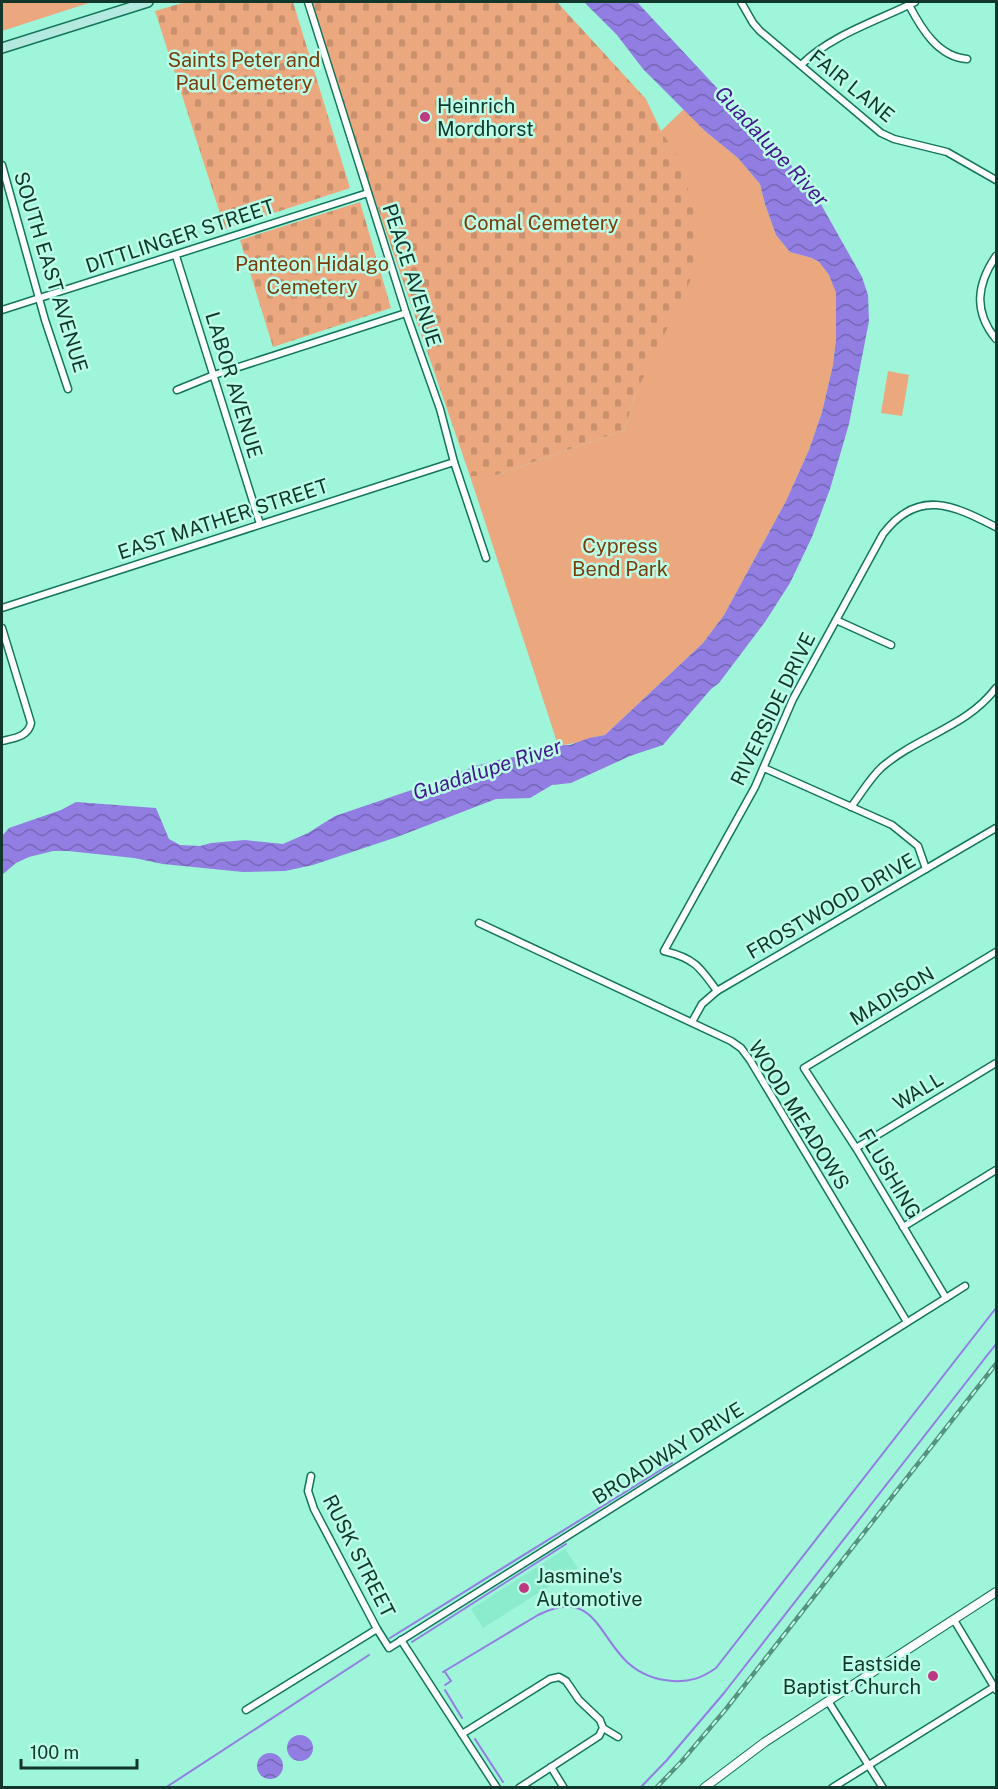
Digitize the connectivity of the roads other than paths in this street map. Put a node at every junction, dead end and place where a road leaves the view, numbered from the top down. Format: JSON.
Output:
{"nodes":[{"id":1,"x":148,"y":2,"type":"edge"},
{"id":2,"x":308,"y":2,"type":"edge"},
{"id":3,"x":741,"y":2,"type":"edge"},
{"id":4,"x":912,"y":3,"type":"edge"},
{"id":5,"x":2,"y":48,"type":"edge"},
{"id":6,"x":967,"y":59,"type":"dead end"},
{"id":7,"x":801,"y":65,"type":"junction"},
{"id":8,"x":2,"y":165,"type":"edge"},
{"id":9,"x":996,"y":180,"type":"edge"},
{"id":10,"x":5,"y":186,"type":"edge"},
{"id":11,"x":368,"y":193,"type":"junction"},
{"id":12,"x":996,"y":255,"type":"edge"},
{"id":13,"x":176,"y":256,"type":"junction"},
{"id":14,"x":39,"y":298,"type":"junction"},
{"id":15,"x":2,"y":310,"type":"edge"},
{"id":16,"x":406,"y":313,"type":"junction"},
{"id":17,"x":996,"y":339,"type":"edge"},
{"id":18,"x":214,"y":375,"type":"junction"},
{"id":19,"x":68,"y":389,"type":"dead end"},
{"id":20,"x":177,"y":390,"type":"dead end"},
{"id":21,"x":454,"y":462,"type":"junction"},
{"id":22,"x":260,"y":524,"type":"junction"},
{"id":23,"x":996,"y":527,"type":"edge"},
{"id":24,"x":486,"y":558,"type":"dead end"},
{"id":25,"x":2,"y":608,"type":"edge"},
{"id":26,"x":836,"y":620,"type":"junction"},
{"id":27,"x":2,"y":628,"type":"edge"},
{"id":28,"x":891,"y":645,"type":"dead end"},
{"id":29,"x":996,"y":688,"type":"edge"},
{"id":30,"x":2,"y":741,"type":"edge"},
{"id":31,"x":764,"y":768,"type":"junction"},
{"id":32,"x":851,"y":807,"type":"junction"},
{"id":33,"x":996,"y":828,"type":"edge"},
{"id":34,"x":926,"y":869,"type":"junction"},
{"id":35,"x":479,"y":923,"type":"dead end"},
{"id":36,"x":996,"y":952,"type":"edge"},
{"id":37,"x":717,"y":991,"type":"junction"},
{"id":38,"x":692,"y":1022,"type":"junction"},
{"id":39,"x":996,"y":1063,"type":"edge"},
{"id":40,"x":804,"y":1068,"type":"joint"},
{"id":41,"x":856,"y":1148,"type":"junction"},
{"id":42,"x":996,"y":1170,"type":"edge"},
{"id":43,"x":903,"y":1227,"type":"junction"},
{"id":44,"x":964,"y":1286,"type":"dead end"},
{"id":45,"x":946,"y":1298,"type":"junction"},
{"id":46,"x":907,"y":1322,"type":"junction"},
{"id":47,"x":310,"y":1476,"type":"dead end"},
{"id":48,"x":996,"y":1592,"type":"edge"},
{"id":49,"x":954,"y":1620,"type":"junction"},
{"id":50,"x":377,"y":1629,"type":"junction"},
{"id":51,"x":401,"y":1640,"type":"junction"},
{"id":52,"x":389,"y":1648,"type":"joint"},
{"id":53,"x":995,"y":1689,"type":"edge"},
{"id":54,"x":828,"y":1701,"type":"junction"},
{"id":55,"x":246,"y":1710,"type":"dead end"},
{"id":56,"x":603,"y":1728,"type":"junction"},
{"id":57,"x":462,"y":1734,"type":"junction"},
{"id":58,"x":618,"y":1737,"type":"dead end"},
{"id":59,"x":869,"y":1765,"type":"junction"},
{"id":60,"x":550,"y":1767,"type":"junction"},
{"id":61,"x":497,"y":1788,"type":"edge"},
{"id":62,"x":519,"y":1788,"type":"edge"},
{"id":63,"x":564,"y":1788,"type":"edge"},
{"id":64,"x":704,"y":1788,"type":"edge"},
{"id":65,"x":832,"y":1788,"type":"edge"},
{"id":66,"x":883,"y":1788,"type":"edge"}],
"edges":[{"from":1,"to":5,"type":"main road"},
{"from":2,"to":11,"type":"street","name":"PEACE AVENUE"},
{"from":3,"to":7,"type":"street","name":"FAIR LANE"},
{"from":4,"to":6,"type":"street"},
{"from":4,"to":7,"type":"street"},
{"from":7,"to":9,"type":"street","name":"FAIR LANE"},
{"from":8,"to":10,"type":"street","name":"SOUTH EAST AVENUE"},
{"from":10,"to":14,"type":"street","name":"SOUTH EAST AVENUE"},
{"from":11,"to":13,"type":"street","name":"DITTLINGER STREET"},
{"from":11,"to":16,"type":"street","name":"PEACE AVENUE"},
{"from":12,"to":17,"type":"street"},
{"from":13,"to":14,"type":"street","name":"DITTLINGER STREET"},
{"from":13,"to":18,"type":"street","name":"LABOR AVENUE"},
{"from":14,"to":15,"type":"street","name":"DITTLINGER STREET"},
{"from":14,"to":19,"type":"street","name":"SOUTH EAST AVENUE"},
{"from":16,"to":18,"type":"street"},
{"from":16,"to":21,"type":"street","name":"PEACE AVENUE"},
{"from":18,"to":20,"type":"street"},
{"from":18,"to":22,"type":"street","name":"LABOR AVENUE"},
{"from":21,"to":22,"type":"street","name":"EAST MATHER STREET"},
{"from":21,"to":24,"type":"street","name":"PEACE AVENUE"},
{"from":22,"to":25,"type":"street","name":"EAST MATHER STREET"},
{"from":23,"to":26,"type":"street","name":"RIVERSIDE DRIVE"},
{"from":26,"to":28,"type":"street"},
{"from":26,"to":31,"type":"street","name":"RIVERSIDE DRIVE"},
{"from":27,"to":30,"type":"street"},
{"from":29,"to":32,"type":"street"},
{"from":31,"to":32,"type":"street"},
{"from":31,"to":37,"type":"street","name":"RIVERSIDE DRIVE"},
{"from":32,"to":34,"type":"street"},
{"from":33,"to":34,"type":"street","name":"FROSTWOOD DRIVE"},
{"from":34,"to":37,"type":"street","name":"FROSTWOOD DRIVE"},
{"from":35,"to":38,"type":"street","name":"WOOD MEADOWS"},
{"from":36,"to":40,"type":"street","name":"MADISON"},
{"from":37,"to":38,"type":"street","name":"FROSTWOOD DRIVE"},
{"from":38,"to":46,"type":"street","name":"WOOD MEADOWS"},
{"from":39,"to":41,"type":"street","name":"WALL"},
{"from":40,"to":41,"type":"street","name":"FLUSHING"},
{"from":41,"to":43,"type":"street","name":"FLUSHING"},
{"from":42,"to":43,"type":"street"},
{"from":43,"to":45,"type":"street","name":"FLUSHING"},
{"from":44,"to":45,"type":"street","name":"BROADWAY DRIVE"},
{"from":45,"to":46,"type":"street","name":"BROADWAY DRIVE"},
{"from":46,"to":51,"type":"street","name":"BROADWAY DRIVE"},
{"from":47,"to":50,"type":"street","name":"RUSK STREET"},
{"from":48,"to":49,"type":"street"},
{"from":49,"to":53,"type":"street"},
{"from":49,"to":54,"type":"street"},
{"from":50,"to":52,"type":"street","name":"RUSK STREET"},
{"from":50,"to":55,"type":"street"},
{"from":51,"to":52,"type":"street","name":"BROADWAY DRIVE"},
{"from":51,"to":57,"type":"street","name":"RUSK STREET"},
{"from":53,"to":59,"type":"street"},
{"from":54,"to":59,"type":"street"},
{"from":54,"to":64,"type":"street"},
{"from":56,"to":57,"type":"street"},
{"from":56,"to":58,"type":"street"},
{"from":56,"to":60,"type":"street"},
{"from":57,"to":61,"type":"street","name":"RUSK STREET"},
{"from":59,"to":65,"type":"street"},
{"from":59,"to":66,"type":"street"},
{"from":60,"to":62,"type":"street"},
{"from":60,"to":63,"type":"street"}]}
